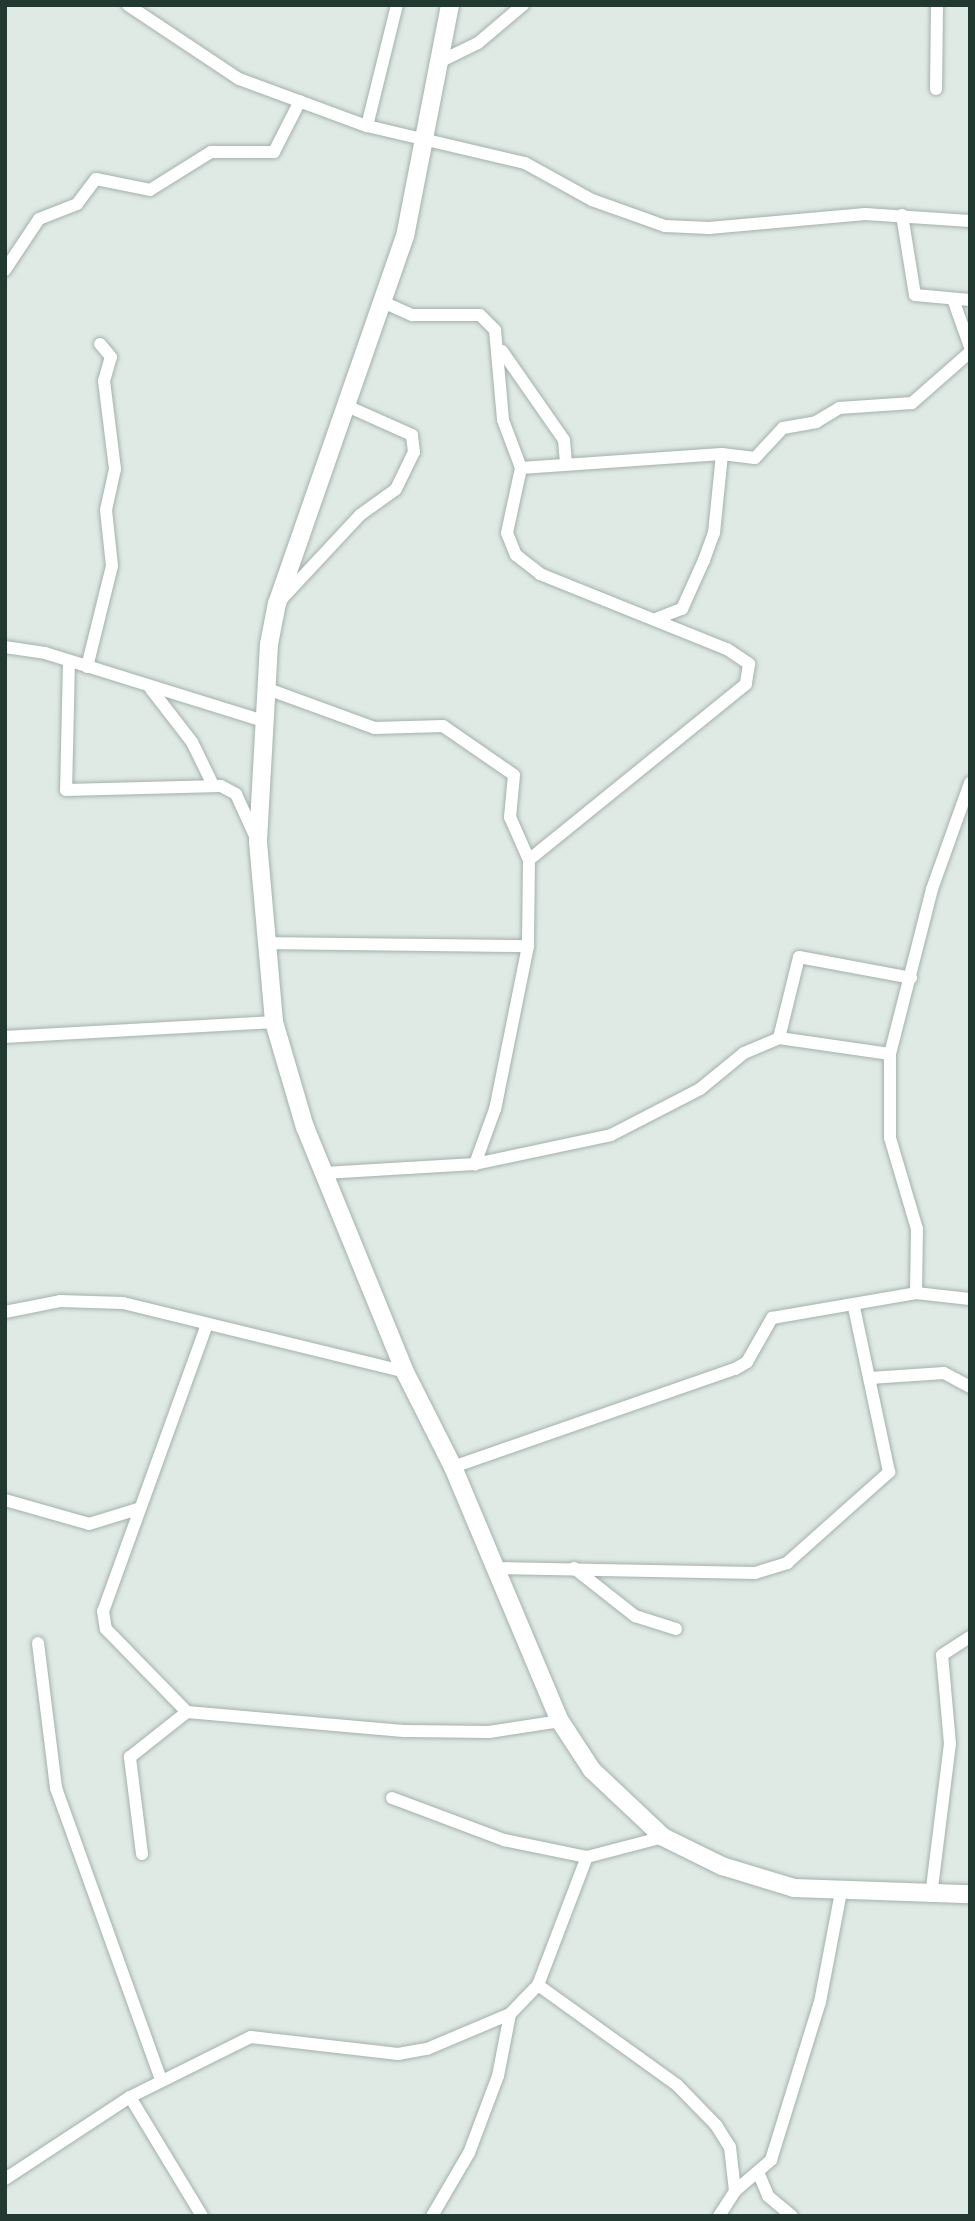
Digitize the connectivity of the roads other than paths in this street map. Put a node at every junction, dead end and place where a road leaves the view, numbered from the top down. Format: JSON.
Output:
{"nodes":[{"id":1,"x":128,"y":5,"type":"edge"},
{"id":2,"x":397,"y":5,"type":"edge"},
{"id":3,"x":450,"y":5,"type":"edge"},
{"id":4,"x":523,"y":5,"type":"edge"},
{"id":5,"x":937,"y":5,"type":"edge"},
{"id":6,"x":439,"y":62,"type":"junction"},
{"id":7,"x":936,"y":89,"type":"dead end"},
{"id":8,"x":300,"y":101,"type":"junction"},
{"id":9,"x":368,"y":126,"type":"junction"},
{"id":10,"x":424,"y":142,"type":"junction"},
{"id":11,"x":902,"y":215,"type":"junction"},
{"id":12,"x":970,"y":221,"type":"edge"},
{"id":13,"x":5,"y":270,"type":"edge"},
{"id":14,"x":953,"y":299,"type":"junction"},
{"id":15,"x":970,"y":300,"type":"edge"},
{"id":16,"x":385,"y":303,"type":"junction"},
{"id":17,"x":100,"y":344,"type":"dead end"},
{"id":18,"x":970,"y":347,"type":"edge"},
{"id":19,"x":500,"y":348,"type":"junction"},
{"id":20,"x":970,"y":352,"type":"edge"},
{"id":21,"x":348,"y":406,"type":"junction"},
{"id":22,"x":722,"y":454,"type":"junction"},
{"id":23,"x":566,"y":461,"type":"junction"},
{"id":24,"x":521,"y":468,"type":"junction"},
{"id":25,"x":277,"y":603,"type":"junction"},
{"id":26,"x":654,"y":619,"type":"junction"},
{"id":27,"x":5,"y":648,"type":"edge"},
{"id":28,"x":69,"y":661,"type":"junction"},
{"id":29,"x":87,"y":667,"type":"junction"},
{"id":30,"x":265,"y":688,"type":"junction"},
{"id":31,"x":151,"y":689,"type":"junction"},
{"id":32,"x":262,"y":721,"type":"junction"},
{"id":33,"x":970,"y":783,"type":"edge"},
{"id":34,"x":213,"y":785,"type":"junction"},
{"id":35,"x":258,"y":842,"type":"junction"},
{"id":36,"x":529,"y":860,"type":"junction"},
{"id":37,"x":266,"y":943,"type":"junction"},
{"id":38,"x":528,"y":946,"type":"junction"},
{"id":39,"x":911,"y":978,"type":"junction"},
{"id":40,"x":274,"y":1022,"type":"junction"},
{"id":41,"x":5,"y":1037,"type":"edge"},
{"id":42,"x":779,"y":1038,"type":"junction"},
{"id":43,"x":890,"y":1054,"type":"junction"},
{"id":44,"x":475,"y":1164,"type":"junction"},
{"id":45,"x":324,"y":1173,"type":"junction"},
{"id":46,"x":916,"y":1293,"type":"junction"},
{"id":47,"x":970,"y":1299,"type":"edge"},
{"id":48,"x":854,"y":1308,"type":"junction"},
{"id":49,"x":5,"y":1312,"type":"edge"},
{"id":50,"x":206,"y":1327,"type":"junction"},
{"id":51,"x":405,"y":1372,"type":"junction"},
{"id":52,"x":870,"y":1378,"type":"junction"},
{"id":53,"x":970,"y":1387,"type":"edge"},
{"id":54,"x":453,"y":1467,"type":"junction"},
{"id":55,"x":5,"y":1500,"type":"edge"},
{"id":56,"x":138,"y":1509,"type":"junction"},
{"id":57,"x":574,"y":1567,"type":"junction"},
{"id":58,"x":496,"y":1568,"type":"junction"},
{"id":59,"x":676,"y":1629,"type":"dead end"},
{"id":60,"x":970,"y":1637,"type":"edge"},
{"id":61,"x":38,"y":1643,"type":"dead end"},
{"id":62,"x":187,"y":1712,"type":"junction"},
{"id":63,"x":560,"y":1721,"type":"junction"},
{"id":64,"x":392,"y":1798,"type":"dead end"},
{"id":65,"x":663,"y":1837,"type":"junction"},
{"id":66,"x":142,"y":1854,"type":"dead end"},
{"id":67,"x":587,"y":1857,"type":"junction"},
{"id":68,"x":841,"y":1892,"type":"junction"},
{"id":69,"x":970,"y":1895,"type":"edge"},
{"id":70,"x":931,"y":1896,"type":"junction"},
{"id":71,"x":538,"y":1985,"type":"junction"},
{"id":72,"x":510,"y":2014,"type":"junction"},
{"id":73,"x":161,"y":2079,"type":"junction"},
{"id":74,"x":130,"y":2097,"type":"junction"},
{"id":75,"x":758,"y":2172,"type":"junction"},
{"id":76,"x":5,"y":2179,"type":"edge"},
{"id":77,"x":735,"y":2191,"type":"junction"},
{"id":78,"x":202,"y":2216,"type":"edge"},
{"id":79,"x":432,"y":2216,"type":"edge"},
{"id":80,"x":719,"y":2216,"type":"edge"},
{"id":81,"x":792,"y":2216,"type":"edge"}],
"edges":[{"from":1,"to":8,"type":"street"},
{"from":2,"to":9,"type":"street"},
{"from":3,"to":6,"type":"street"},
{"from":4,"to":6,"type":"street"},
{"from":5,"to":7,"type":"street"},
{"from":6,"to":10,"type":"street"},
{"from":8,"to":9,"type":"street"},
{"from":8,"to":13,"type":"street"},
{"from":9,"to":10,"type":"street"},
{"from":10,"to":11,"type":"street"},
{"from":10,"to":16,"type":"street"},
{"from":11,"to":12,"type":"street"},
{"from":11,"to":14,"type":"street"},
{"from":14,"to":15,"type":"street"},
{"from":14,"to":18,"type":"street"},
{"from":16,"to":19,"type":"street"},
{"from":16,"to":21,"type":"street"},
{"from":17,"to":29,"type":"street"},
{"from":19,"to":23,"type":"street"},
{"from":19,"to":24,"type":"street"},
{"from":20,"to":22,"type":"street"},
{"from":21,"to":25,"type":"street"},
{"from":21,"to":25,"type":"street"},
{"from":22,"to":23,"type":"street"},
{"from":22,"to":26,"type":"street"},
{"from":23,"to":24,"type":"street"},
{"from":24,"to":26,"type":"street"},
{"from":25,"to":30,"type":"street"},
{"from":26,"to":36,"type":"street"},
{"from":27,"to":28,"type":"street"},
{"from":28,"to":29,"type":"street"},
{"from":28,"to":34,"type":"street"},
{"from":29,"to":31,"type":"street"},
{"from":30,"to":32,"type":"street"},
{"from":30,"to":36,"type":"street"},
{"from":31,"to":32,"type":"street"},
{"from":31,"to":34,"type":"street"},
{"from":32,"to":35,"type":"street"},
{"from":33,"to":39,"type":"street"},
{"from":34,"to":35,"type":"street"},
{"from":35,"to":37,"type":"street"},
{"from":36,"to":38,"type":"street"},
{"from":37,"to":38,"type":"street"},
{"from":37,"to":40,"type":"street"},
{"from":38,"to":44,"type":"street"},
{"from":39,"to":42,"type":"street"},
{"from":39,"to":43,"type":"street"},
{"from":40,"to":41,"type":"street"},
{"from":40,"to":45,"type":"street"},
{"from":42,"to":43,"type":"street"},
{"from":42,"to":44,"type":"street"},
{"from":43,"to":46,"type":"street"},
{"from":44,"to":45,"type":"street"},
{"from":45,"to":51,"type":"street"},
{"from":46,"to":47,"type":"street"},
{"from":46,"to":48,"type":"street"},
{"from":48,"to":52,"type":"street"},
{"from":48,"to":54,"type":"street"},
{"from":49,"to":50,"type":"street"},
{"from":50,"to":51,"type":"street"},
{"from":50,"to":56,"type":"street"},
{"from":51,"to":54,"type":"street"},
{"from":52,"to":53,"type":"street"},
{"from":52,"to":57,"type":"street"},
{"from":54,"to":58,"type":"street"},
{"from":55,"to":56,"type":"street"},
{"from":56,"to":62,"type":"street"},
{"from":57,"to":58,"type":"street"},
{"from":57,"to":59,"type":"street"},
{"from":58,"to":63,"type":"street"},
{"from":60,"to":70,"type":"street"},
{"from":61,"to":73,"type":"street"},
{"from":62,"to":63,"type":"street"},
{"from":62,"to":66,"type":"street"},
{"from":63,"to":65,"type":"street"},
{"from":64,"to":67,"type":"street"},
{"from":65,"to":67,"type":"street"},
{"from":65,"to":68,"type":"street"},
{"from":67,"to":71,"type":"street"},
{"from":68,"to":70,"type":"street"},
{"from":68,"to":75,"type":"street"},
{"from":69,"to":70,"type":"street"},
{"from":71,"to":72,"type":"street"},
{"from":71,"to":77,"type":"street"},
{"from":72,"to":73,"type":"street"},
{"from":72,"to":79,"type":"street"},
{"from":73,"to":74,"type":"street"},
{"from":74,"to":76,"type":"street"},
{"from":74,"to":78,"type":"street"},
{"from":75,"to":77,"type":"street"},
{"from":75,"to":81,"type":"street"},
{"from":77,"to":80,"type":"street"}]}
